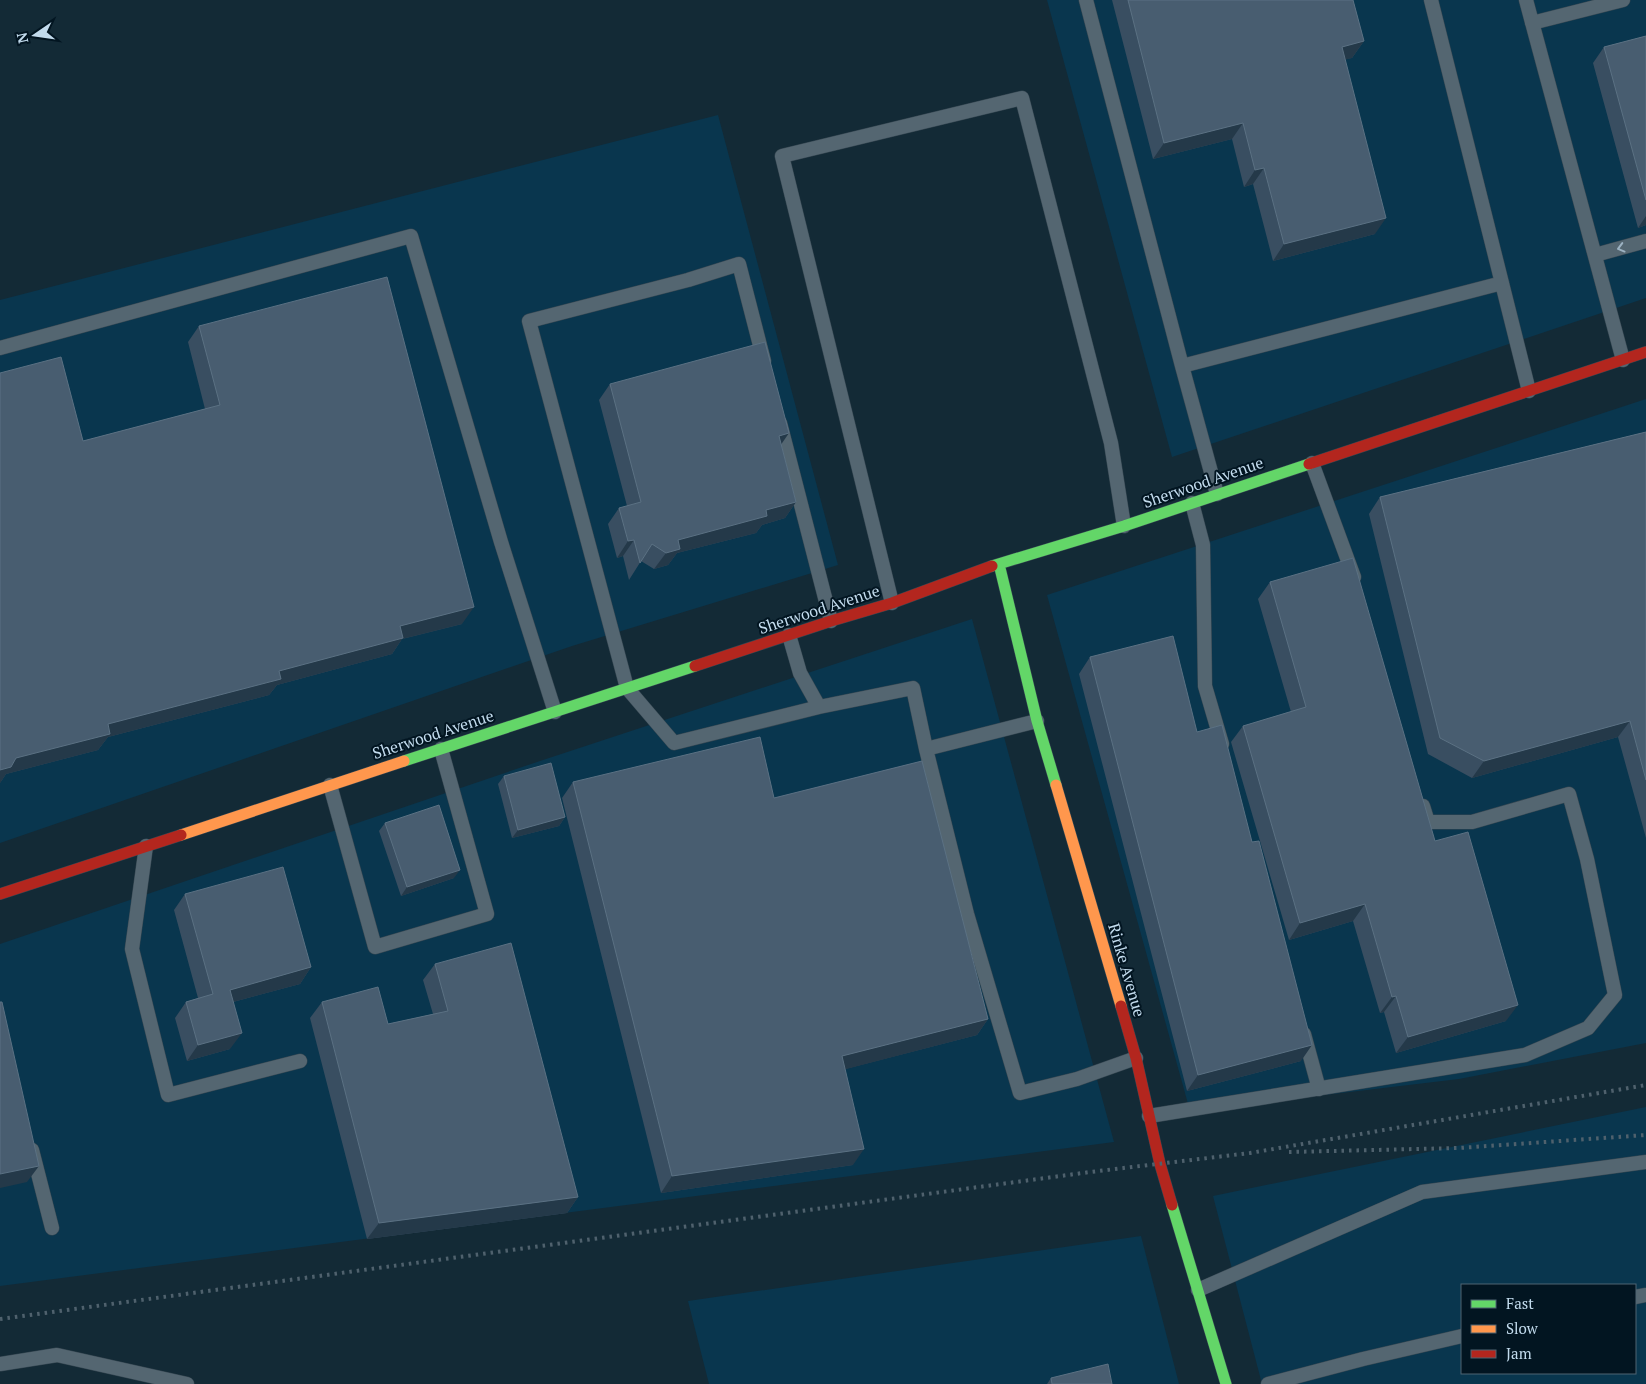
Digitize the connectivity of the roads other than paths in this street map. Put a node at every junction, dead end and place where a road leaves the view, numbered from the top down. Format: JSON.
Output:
{"nodes":[{"id":1,"x":1086,"y":0,"type":"edge"},
{"id":2,"x":1431,"y":0,"type":"edge"},
{"id":3,"x":1526,"y":0,"type":"edge"},
{"id":4,"x":1624,"y":0,"type":"edge"},
{"id":5,"x":1532,"y":23,"type":"junction"},
{"id":6,"x":1646,"y":241,"type":"edge"},
{"id":7,"x":1595,"y":255,"type":"junction"},
{"id":8,"x":1502,"y":283,"type":"junction"},
{"id":9,"x":0,"y":348,"type":"edge"},
{"id":10,"x":1646,"y":352,"type":"edge"},
{"id":11,"x":1623,"y":360,"type":"junction"},
{"id":12,"x":1182,"y":366,"type":"junction"},
{"id":13,"x":766,"y":370,"type":"edge"},
{"id":14,"x":1530,"y":391,"type":"junction"},
{"id":15,"x":776,"y":409,"type":"edge"},
{"id":16,"x":1312,"y":463,"type":"junction"},
{"id":17,"x":1217,"y":494,"type":"junction"},
{"id":18,"x":1192,"y":503,"type":"junction"},
{"id":19,"x":1124,"y":526,"type":"junction"},
{"id":20,"x":999,"y":564,"type":"junction"},
{"id":21,"x":1358,"y":589,"type":"edge"},
{"id":22,"x":892,"y":603,"type":"junction"},
{"id":23,"x":830,"y":622,"type":"junction"},
{"id":24,"x":789,"y":635,"type":"junction"},
{"id":25,"x":627,"y":688,"type":"junction"},
{"id":26,"x":819,"y":707,"type":"junction"},
{"id":27,"x":555,"y":712,"type":"junction"},
{"id":28,"x":1037,"y":721,"type":"junction"},
{"id":29,"x":441,"y":749,"type":"junction"},
{"id":30,"x":926,"y":750,"type":"junction"},
{"id":31,"x":1225,"y":754,"type":"edge"},
{"id":32,"x":330,"y":785,"type":"junction"},
{"id":33,"x":1420,"y":794,"type":"edge"},
{"id":34,"x":146,"y":846,"type":"junction"},
{"id":35,"x":0,"y":894,"type":"edge"},
{"id":36,"x":1300,"y":1021,"type":"edge"},
{"id":37,"x":1136,"y":1058,"type":"junction"},
{"id":38,"x":300,"y":1061,"type":"dead end"},
{"id":39,"x":1319,"y":1088,"type":"junction"},
{"id":40,"x":1149,"y":1116,"type":"junction"},
{"id":41,"x":28,"y":1132,"type":"edge"},
{"id":42,"x":1646,"y":1162,"type":"edge"},
{"id":43,"x":52,"y":1228,"type":"dead end"},
{"id":44,"x":1198,"y":1290,"type":"junction"},
{"id":45,"x":1461,"y":1336,"type":"edge"},
{"id":46,"x":0,"y":1364,"type":"edge"},
{"id":47,"x":187,"y":1384,"type":"edge"},
{"id":48,"x":1226,"y":1384,"type":"edge"},
{"id":49,"x":1268,"y":1384,"type":"edge"}],
"edges":[{"from":1,"to":12,"type":"lane"},
{"from":2,"to":8,"type":"lane"},
{"from":3,"to":5,"type":"lane"},
{"from":4,"to":5,"type":"lane"},
{"from":5,"to":7,"type":"lane"},
{"from":6,"to":7,"type":"lane","one_way":true},
{"from":7,"to":11,"type":"lane"},
{"from":8,"to":12,"type":"lane"},
{"from":8,"to":14,"type":"lane"},
{"from":9,"to":27,"type":"lane"},
{"from":10,"to":11,"type":"street","name":"Sherwood Avenue"},
{"from":11,"to":14,"type":"street","name":"Sherwood Avenue"},
{"from":12,"to":17,"type":"lane"},
{"from":13,"to":25,"type":"lane"},
{"from":14,"to":16,"type":"street","name":"Sherwood Avenue"},
{"from":15,"to":23,"type":"lane"},
{"from":16,"to":17,"type":"street","name":"Sherwood Avenue"},
{"from":16,"to":21,"type":"lane"},
{"from":17,"to":18,"type":"street","name":"Sherwood Avenue"},
{"from":18,"to":19,"type":"street","name":"Sherwood Avenue"},
{"from":18,"to":31,"type":"lane"},
{"from":19,"to":20,"type":"street","name":"Sherwood Avenue"},
{"from":19,"to":22,"type":"lane"},
{"from":20,"to":22,"type":"street","name":"Sherwood Avenue"},
{"from":20,"to":28,"type":"street","name":"Rinke Avenue"},
{"from":22,"to":23,"type":"street","name":"Sherwood Avenue"},
{"from":23,"to":24,"type":"street","name":"Sherwood Avenue"},
{"from":24,"to":25,"type":"street","name":"Sherwood Avenue"},
{"from":24,"to":26,"type":"lane"},
{"from":25,"to":26,"type":"lane"},
{"from":25,"to":27,"type":"street","name":"Sherwood Avenue"},
{"from":26,"to":30,"type":"lane"},
{"from":27,"to":29,"type":"street","name":"Sherwood Avenue"},
{"from":28,"to":30,"type":"lane"},
{"from":28,"to":37,"type":"street","name":"Rinke Avenue"},
{"from":29,"to":32,"type":"street","name":"Sherwood Avenue"},
{"from":29,"to":32,"type":"lane"},
{"from":30,"to":37,"type":"lane"},
{"from":32,"to":34,"type":"street","name":"Sherwood Avenue"},
{"from":33,"to":39,"type":"lane"},
{"from":34,"to":35,"type":"street","name":"Sherwood Avenue"},
{"from":34,"to":38,"type":"lane"},
{"from":36,"to":39,"type":"lane"},
{"from":37,"to":40,"type":"street","name":"Rinke Avenue"},
{"from":39,"to":40,"type":"lane"},
{"from":40,"to":44,"type":"street","name":"Rinke Avenue"},
{"from":41,"to":43,"type":"lane"},
{"from":42,"to":44,"type":"lane"},
{"from":44,"to":48,"type":"street","name":"Rinke Avenue"},
{"from":45,"to":49,"type":"lane"},
{"from":46,"to":47,"type":"lane"}]}
